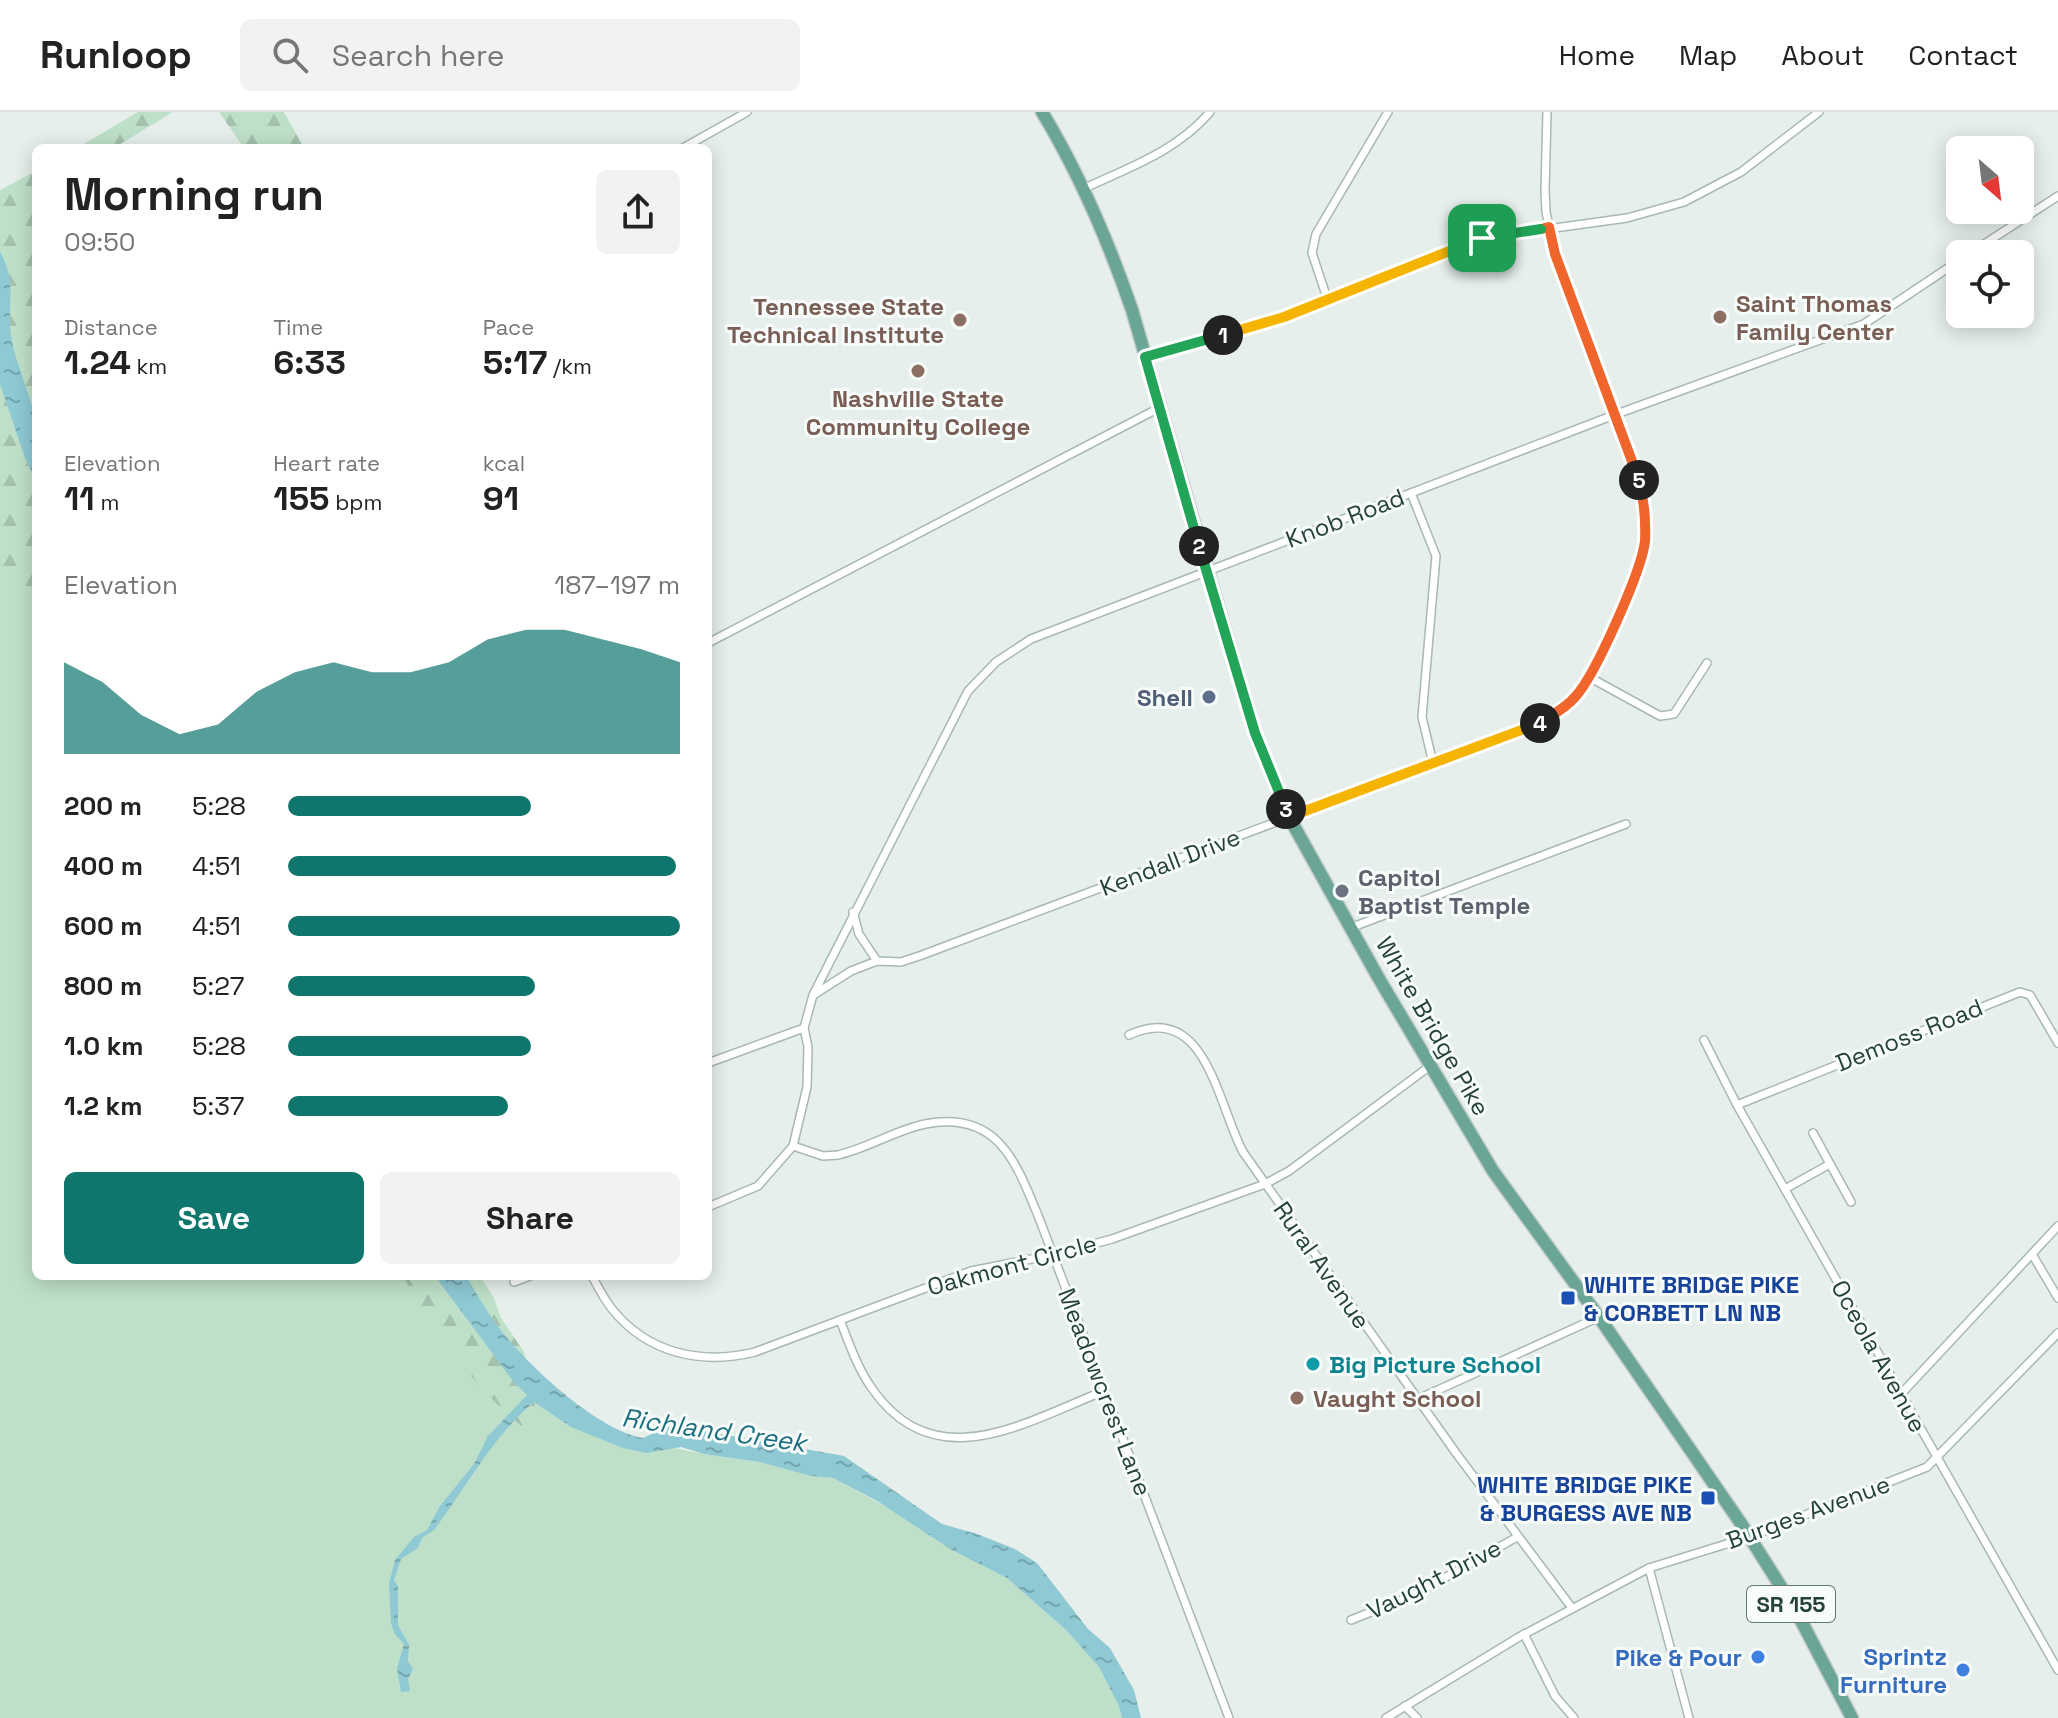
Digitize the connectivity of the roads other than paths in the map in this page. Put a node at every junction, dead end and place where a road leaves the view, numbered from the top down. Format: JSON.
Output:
{"nodes":[{"id":1,"x":747,"y":112,"type":"edge"},
{"id":2,"x":1042,"y":112,"type":"edge"},
{"id":3,"x":1210,"y":112,"type":"edge"},
{"id":4,"x":1388,"y":112,"type":"edge"},
{"id":5,"x":1547,"y":112,"type":"edge"},
{"id":6,"x":1814,"y":114,"type":"edge"},
{"id":7,"x":690,"y":144,"type":"edge"},
{"id":8,"x":1085,"y":188,"type":"junction"},
{"id":9,"x":2058,"y":196,"type":"edge"},
{"id":10,"x":1549,"y":227,"type":"junction"},
{"id":11,"x":1990,"y":240,"type":"edge"},
{"id":12,"x":1946,"y":269,"type":"edge"},
{"id":13,"x":1327,"y":298,"type":"junction"},
{"id":14,"x":1145,"y":357,"type":"junction"},
{"id":15,"x":1159,"y":408,"type":"junction"},
{"id":16,"x":1614,"y":415,"type":"junction"},
{"id":17,"x":1411,"y":493,"type":"junction"},
{"id":18,"x":1206,"y":571,"type":"junction"},
{"id":19,"x":712,"y":641,"type":"edge"},
{"id":20,"x":1707,"y":663,"type":"dead end"},
{"id":21,"x":1589,"y":677,"type":"junction"},
{"id":22,"x":1433,"y":763,"type":"junction"},
{"id":23,"x":1289,"y":817,"type":"junction"},
{"id":24,"x":1626,"y":824,"type":"dead end"},
{"id":25,"x":853,"y":912,"type":"junction"},
{"id":26,"x":1350,"y":928,"type":"junction"},
{"id":27,"x":877,"y":961,"type":"junction"},
{"id":28,"x":813,"y":995,"type":"junction"},
{"id":29,"x":804,"y":1028,"type":"junction"},
{"id":30,"x":1129,"y":1035,"type":"dead end"},
{"id":31,"x":1704,"y":1040,"type":"dead end"},
{"id":32,"x":2058,"y":1043,"type":"edge"},
{"id":33,"x":712,"y":1062,"type":"edge"},
{"id":34,"x":1430,"y":1066,"type":"junction"},
{"id":35,"x":1737,"y":1105,"type":"junction"},
{"id":36,"x":1813,"y":1133,"type":"dead end"},
{"id":37,"x":793,"y":1146,"type":"junction"},
{"id":38,"x":1830,"y":1164,"type":"junction"},
{"id":39,"x":1265,"y":1184,"type":"junction"},
{"id":40,"x":1785,"y":1189,"type":"junction"},
{"id":41,"x":1851,"y":1202,"type":"dead end"},
{"id":42,"x":712,"y":1205,"type":"edge"},
{"id":43,"x":2058,"y":1226,"type":"edge"},
{"id":44,"x":2032,"y":1254,"type":"junction"},
{"id":45,"x":1052,"y":1255,"type":"junction"},
{"id":46,"x":519,"y":1280,"type":"edge"},
{"id":47,"x":594,"y":1280,"type":"edge"},
{"id":48,"x":514,"y":1282,"type":"dead end"},
{"id":49,"x":2058,"y":1298,"type":"edge"},
{"id":50,"x":1599,"y":1317,"type":"junction"},
{"id":51,"x":840,"y":1320,"type":"junction"},
{"id":52,"x":2058,"y":1333,"type":"edge"},
{"id":53,"x":1104,"y":1391,"type":"junction"},
{"id":54,"x":1901,"y":1394,"type":"junction"},
{"id":55,"x":1418,"y":1399,"type":"junction"},
{"id":56,"x":1935,"y":1456,"type":"junction"},
{"id":57,"x":1517,"y":1537,"type":"junction"},
{"id":58,"x":1749,"y":1537,"type":"junction"},
{"id":59,"x":1649,"y":1568,"type":"junction"},
{"id":60,"x":1572,"y":1608,"type":"junction"},
{"id":61,"x":1351,"y":1620,"type":"dead end"},
{"id":62,"x":1521,"y":1635,"type":"junction"},
{"id":63,"x":2058,"y":1670,"type":"edge"},
{"id":64,"x":1405,"y":1706,"type":"junction"},
{"id":65,"x":1229,"y":1718,"type":"edge"},
{"id":66,"x":1386,"y":1718,"type":"edge"},
{"id":67,"x":1417,"y":1718,"type":"edge"},
{"id":68,"x":1574,"y":1718,"type":"edge"},
{"id":69,"x":1689,"y":1718,"type":"edge"},
{"id":70,"x":1852,"y":1718,"type":"edge"}],
"edges":[{"from":1,"to":7,"type":"street"},
{"from":2,"to":8,"type":"main road","name":"White Bridge Pike","number":"SR 155"},
{"from":3,"to":8,"type":"street"},
{"from":4,"to":13,"type":"street"},
{"from":5,"to":10,"type":"street","name":"Kendall Drive"},
{"from":6,"to":10,"type":"street"},
{"from":8,"to":14,"type":"main road","name":"White Bridge Pike","number":"SR 155"},
{"from":9,"to":11,"type":"street"},
{"from":10,"to":13,"type":"street"},
{"from":10,"to":16,"type":"street","name":"Kendall Drive"},
{"from":12,"to":16,"type":"street","name":"Knob Road"},
{"from":13,"to":14,"type":"street"},
{"from":14,"to":15,"type":"main road","name":"White Bridge Pike","number":"SR 155"},
{"from":15,"to":18,"type":"main road","name":"White Bridge Pike","number":"SR 155"},
{"from":15,"to":19,"type":"street"},
{"from":16,"to":17,"type":"street","name":"Knob Road"},
{"from":16,"to":21,"type":"street","name":"Kendall Drive"},
{"from":17,"to":18,"type":"street","name":"Knob Road"},
{"from":17,"to":22,"type":"street"},
{"from":18,"to":23,"type":"main road","name":"White Bridge Pike","number":"SR 155"},
{"from":18,"to":25,"type":"street","name":"Knob Road"},
{"from":20,"to":21,"type":"street"},
{"from":21,"to":22,"type":"street","name":"Kendall Drive"},
{"from":22,"to":23,"type":"street","name":"Kendall Drive"},
{"from":23,"to":26,"type":"main road","name":"White Bridge Pike","number":"SR 155"},
{"from":23,"to":27,"type":"street","name":"Kendall Drive"},
{"from":24,"to":26,"type":"street"},
{"from":25,"to":27,"type":"street"},
{"from":25,"to":28,"type":"street","name":"Knob Road"},
{"from":26,"to":34,"type":"main road","name":"White Bridge Pike","number":"SR 155"},
{"from":27,"to":28,"type":"street","name":"Kendall Drive"},
{"from":28,"to":29,"type":"street","name":"Knob Road"},
{"from":29,"to":33,"type":"street"},
{"from":29,"to":37,"type":"street","name":"Knob Road"},
{"from":30,"to":39,"type":"street","name":"Rural Avenue"},
{"from":31,"to":35,"type":"street","name":"Oceola Avenue"},
{"from":32,"to":35,"type":"street","name":"Demoss Road"},
{"from":34,"to":39,"type":"street","name":"Oakmont Circle"},
{"from":34,"to":50,"type":"main road","name":"White Bridge Pike","number":"SR 155"},
{"from":35,"to":40,"type":"street","name":"Oceola Avenue"},
{"from":36,"to":38,"type":"street"},
{"from":37,"to":42,"type":"street","name":"Knob Road"},
{"from":37,"to":45,"type":"street","name":"Meadowcrest Lane"},
{"from":38,"to":40,"type":"street"},
{"from":38,"to":41,"type":"street"},
{"from":39,"to":45,"type":"street","name":"Oakmont Circle"},
{"from":39,"to":55,"type":"street","name":"Rural Avenue"},
{"from":40,"to":54,"type":"street","name":"Oceola Avenue"},
{"from":43,"to":44,"type":"street"},
{"from":44,"to":49,"type":"street"},
{"from":44,"to":54,"type":"street"},
{"from":45,"to":51,"type":"street","name":"Oakmont Circle"},
{"from":45,"to":53,"type":"street","name":"Meadowcrest Lane"},
{"from":46,"to":48,"type":"street"},
{"from":47,"to":51,"type":"street","name":"Oakmont Circle"},
{"from":50,"to":55,"type":"street"},
{"from":50,"to":58,"type":"main road","name":"White Bridge Pike","number":"SR 155"},
{"from":51,"to":53,"type":"street"},
{"from":52,"to":56,"type":"street","name":"Burges Avenue"},
{"from":53,"to":65,"type":"street","name":"Meadowcrest Lane"},
{"from":54,"to":56,"type":"street","name":"Oceola Avenue"},
{"from":55,"to":57,"type":"street","name":"Rural Avenue"},
{"from":56,"to":58,"type":"street","name":"Burges Avenue"},
{"from":56,"to":63,"type":"street","name":"Oceola Avenue"},
{"from":57,"to":60,"type":"street","name":"Rural Avenue"},
{"from":57,"to":61,"type":"street","name":"Vaught Drive"},
{"from":58,"to":59,"type":"street","name":"Burges Avenue"},
{"from":58,"to":70,"type":"main road","name":"White Bridge Pike","number":"SR 155"},
{"from":59,"to":60,"type":"street","name":"Burges Avenue"},
{"from":59,"to":69,"type":"street"},
{"from":60,"to":62,"type":"street","name":"Burges Avenue"},
{"from":62,"to":64,"type":"street","name":"Burges Avenue"},
{"from":62,"to":68,"type":"street"},
{"from":64,"to":66,"type":"street","name":"Burges Avenue"},
{"from":64,"to":67,"type":"street"}]}
